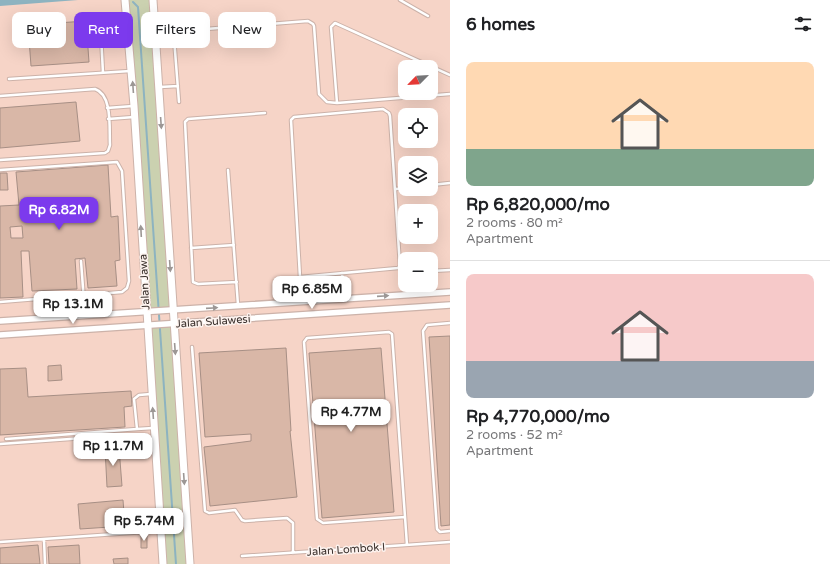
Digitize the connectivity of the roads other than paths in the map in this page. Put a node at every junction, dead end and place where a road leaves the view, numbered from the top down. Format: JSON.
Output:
{"nodes":[{"id":1,"x":125,"y":0,"type":"edge"},
{"id":2,"x":153,"y":0,"type":"edge"},
{"id":3,"x":400,"y":0,"type":"edge"},
{"id":4,"x":154,"y":12,"type":"edge"},
{"id":5,"x":428,"y":16,"type":"dead end"},
{"id":6,"x":210,"y":28,"type":"edge"},
{"id":7,"x":102,"y":48,"type":"edge"},
{"id":8,"x":156,"y":48,"type":"edge"},
{"id":9,"x":175,"y":48,"type":"edge"},
{"id":10,"x":132,"y":71,"type":"junction"},
{"id":11,"x":103,"y":73,"type":"junction"},
{"id":12,"x":450,"y":75,"type":"edge"},
{"id":13,"x":9,"y":79,"type":"dead end"},
{"id":14,"x":178,"y":86,"type":"junction"},
{"id":15,"x":158,"y":87,"type":"junction"},
{"id":16,"x":450,"y":94,"type":"edge"},
{"id":17,"x":0,"y":96,"type":"edge"},
{"id":18,"x":180,"y":102,"type":"dead end"},
{"id":19,"x":338,"y":103,"type":"junction"},
{"id":20,"x":134,"y":106,"type":"junction"},
{"id":21,"x":107,"y":108,"type":"junction"},
{"id":22,"x":265,"y":113,"type":"dead end"},
{"id":23,"x":134,"y":117,"type":"junction"},
{"id":24,"x":108,"y":119,"type":"junction"},
{"id":25,"x":0,"y":160,"type":"edge"},
{"id":26,"x":0,"y":170,"type":"edge"},
{"id":27,"x":228,"y":170,"type":"dead end"},
{"id":28,"x":450,"y":183,"type":"edge"},
{"id":29,"x":438,"y":184,"type":"edge"},
{"id":30,"x":396,"y":189,"type":"joint"},
{"id":31,"x":234,"y":245,"type":"junction"},
{"id":32,"x":192,"y":248,"type":"junction"},
{"id":33,"x":81,"y":262,"type":"dead end"},
{"id":34,"x":450,"y":270,"type":"edge"},
{"id":35,"x":438,"y":271,"type":"edge"},
{"id":36,"x":342,"y":273,"type":"junction"},
{"id":37,"x":237,"y":282,"type":"junction"},
{"id":38,"x":450,"y":292,"type":"edge"},
{"id":39,"x":421,"y":294,"type":"joint"},
{"id":40,"x":83,"y":295,"type":"junction"},
{"id":41,"x":344,"y":299,"type":"junction"},
{"id":42,"x":0,"y":302,"type":"edge"},
{"id":43,"x":450,"y":305,"type":"edge"},
{"id":44,"x":238,"y":306,"type":"junction"},
{"id":45,"x":170,"y":310,"type":"junction"},
{"id":46,"x":149,"y":312,"type":"junction"},
{"id":47,"x":85,"y":316,"type":"junction"},
{"id":48,"x":0,"y":321,"type":"edge"},
{"id":49,"x":450,"y":323,"type":"edge"},
{"id":50,"x":171,"y":324,"type":"junction"},
{"id":51,"x":150,"y":325,"type":"junction"},
{"id":52,"x":0,"y":335,"type":"edge"},
{"id":53,"x":192,"y":348,"type":"dead end"},
{"id":54,"x":151,"y":394,"type":"junction"},
{"id":55,"x":154,"y":428,"type":"junction"},
{"id":56,"x":137,"y":429,"type":"junction"},
{"id":57,"x":6,"y":439,"type":"dead end"},
{"id":58,"x":0,"y":444,"type":"edge"},
{"id":59,"x":155,"y":445,"type":"junction"},
{"id":60,"x":405,"y":517,"type":"junction"},
{"id":61,"x":161,"y":531,"type":"junction"},
{"id":62,"x":450,"y":531,"type":"edge"},
{"id":63,"x":44,"y":540,"type":"junction"},
{"id":64,"x":0,"y":542,"type":"edge"},
{"id":65,"x":450,"y":542,"type":"edge"},
{"id":66,"x":407,"y":545,"type":"junction"},
{"id":67,"x":294,"y":553,"type":"junction"},
{"id":68,"x":242,"y":556,"type":"dead end"},
{"id":69,"x":45,"y":564,"type":"edge"},
{"id":70,"x":163,"y":564,"type":"edge"},
{"id":71,"x":190,"y":564,"type":"edge"}],
"edges":[{"from":1,"to":10,"type":"street","name":"Jalan Jawa"},
{"from":2,"to":4,"type":"street"},
{"from":3,"to":5,"type":"lane"},
{"from":6,"to":19,"type":"lane"},
{"from":7,"to":11,"type":"lane"},
{"from":8,"to":15,"type":"street"},
{"from":9,"to":14,"type":"lane"},
{"from":10,"to":11,"type":"lane"},
{"from":20,"to":10,"type":"street","name":"Jalan Jawa","one_way":true},
{"from":11,"to":13,"type":"lane"},
{"from":12,"to":19,"type":"lane"},
{"from":14,"to":15,"type":"lane"},
{"from":14,"to":18,"type":"lane"},
{"from":15,"to":45,"type":"street","one_way":true},
{"from":16,"to":19,"type":"lane"},
{"from":17,"to":21,"type":"lane"},
{"from":20,"to":21,"type":"lane"},
{"from":20,"to":23,"type":"street","name":"Jalan Jawa"},
{"from":21,"to":24,"type":"lane"},
{"from":22,"to":32,"type":"lane"},
{"from":23,"to":24,"type":"lane"},
{"from":46,"to":23,"type":"street","name":"Jalan Jawa","one_way":true},
{"from":24,"to":25,"type":"lane"},
{"from":26,"to":40,"type":"lane"},
{"from":27,"to":31,"type":"lane"},
{"from":28,"to":29,"type":"lane"},
{"from":30,"to":36,"type":"lane"},
{"from":30,"to":36,"type":"lane"},
{"from":31,"to":32,"type":"lane"},
{"from":31,"to":37,"type":"lane"},
{"from":32,"to":37,"type":"lane"},
{"from":33,"to":40,"type":"lane"},
{"from":34,"to":35,"type":"lane"},
{"from":36,"to":41,"type":"lane"},
{"from":37,"to":44,"type":"lane"},
{"from":38,"to":39,"type":"street","name":"Jalan Sulawesi"},
{"from":41,"to":39,"type":"street","name":"Jalan Sulawesi","one_way":true},
{"from":40,"to":42,"type":"lane"},
{"from":40,"to":47,"type":"lane"},
{"from":41,"to":44,"type":"street","name":"Jalan Sulawesi"},
{"from":43,"to":50,"type":"street","name":"Jalan Sulawesi"},
{"from":45,"to":44,"type":"street","name":"Jalan Sulawesi","one_way":true},
{"from":45,"to":46,"type":"street","name":"Jalan Sulawesi"},
{"from":45,"to":50,"type":"street"},
{"from":46,"to":47,"type":"street","name":"Jalan Sulawesi"},
{"from":46,"to":51,"type":"street","name":"Jalan Jawa"},
{"from":47,"to":48,"type":"street","name":"Jalan Sulawesi"},
{"from":49,"to":62,"type":"lane"},
{"from":50,"to":51,"type":"street","name":"Jalan Sulawesi"},
{"from":50,"to":71,"type":"street","one_way":true},
{"from":51,"to":52,"type":"street","name":"Jalan Sulawesi"},
{"from":51,"to":54,"type":"street","name":"Jalan Jawa"},
{"from":53,"to":67,"type":"lane"},
{"from":55,"to":54,"type":"street","name":"Jalan Jawa","one_way":true},
{"from":54,"to":56,"type":"lane"},
{"from":55,"to":56,"type":"lane"},
{"from":55,"to":59,"type":"street","name":"Jalan Jawa"},
{"from":56,"to":57,"type":"lane"},
{"from":58,"to":59,"type":"lane"},
{"from":59,"to":61,"type":"street","name":"Jalan Jawa"},
{"from":60,"to":60,"type":"lane"},
{"from":60,"to":66,"type":"lane"},
{"from":61,"to":63,"type":"lane"},
{"from":61,"to":70,"type":"street","name":"Jalan Jawa"},
{"from":63,"to":64,"type":"lane"},
{"from":63,"to":69,"type":"lane"},
{"from":65,"to":66,"type":"lane","name":"Jalan Lombok I"},
{"from":66,"to":67,"type":"lane","name":"Jalan Lombok I"},
{"from":67,"to":68,"type":"lane","name":"Jalan Lombok I"}]}
